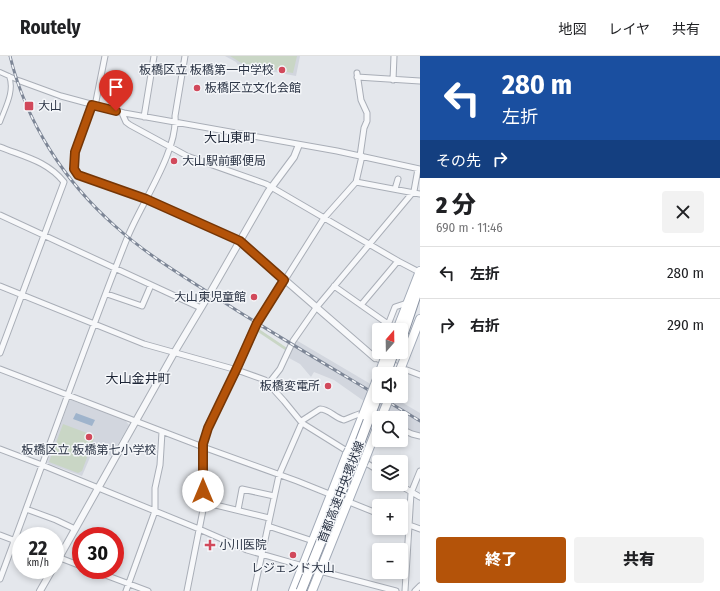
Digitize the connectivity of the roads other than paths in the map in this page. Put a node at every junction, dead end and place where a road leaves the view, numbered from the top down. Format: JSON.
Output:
{"nodes":[{"id":1,"x":105,"y":56,"type":"edge"},
{"id":2,"x":154,"y":56,"type":"edge"},
{"id":3,"x":185,"y":56,"type":"edge"},
{"id":4,"x":394,"y":56,"type":"edge"},
{"id":5,"x":0,"y":72,"type":"edge"},
{"id":6,"x":9,"y":76,"type":"junction"},
{"id":7,"x":393,"y":80,"type":"junction"},
{"id":8,"x":20,"y":81,"type":"joint"},
{"id":9,"x":420,"y":81,"type":"edge"},
{"id":10,"x":94,"y":106,"type":"junction"},
{"id":11,"x":122,"y":113,"type":"junction"},
{"id":12,"x":144,"y":117,"type":"junction"},
{"id":13,"x":0,"y":122,"type":"edge"},
{"id":14,"x":176,"y":123,"type":"junction"},
{"id":15,"x":298,"y":146,"type":"junction"},
{"id":16,"x":0,"y":147,"type":"edge"},
{"id":17,"x":170,"y":147,"type":"junction"},
{"id":18,"x":361,"y":156,"type":"junction"},
{"id":19,"x":419,"y":169,"type":"edge"},
{"id":20,"x":398,"y":179,"type":"dead end"},
{"id":21,"x":356,"y":182,"type":"junction"},
{"id":22,"x":271,"y":187,"type":"junction"},
{"id":23,"x":395,"y":189,"type":"junction"},
{"id":24,"x":412,"y":193,"type":"junction"},
{"id":25,"x":420,"y":194,"type":"edge"},
{"id":26,"x":146,"y":199,"type":"junction"},
{"id":27,"x":0,"y":215,"type":"edge"},
{"id":28,"x":324,"y":218,"type":"junction"},
{"id":29,"x":44,"y":235,"type":"junction"},
{"id":30,"x":240,"y":241,"type":"junction"},
{"id":31,"x":369,"y":244,"type":"junction"},
{"id":32,"x":398,"y":261,"type":"junction"},
{"id":33,"x":116,"y":268,"type":"junction"},
{"id":34,"x":420,"y":272,"type":"edge"},
{"id":35,"x":420,"y":278,"type":"edge"},
{"id":36,"x":284,"y":280,"type":"junction"},
{"id":37,"x":420,"y":283,"type":"edge"},
{"id":38,"x":151,"y":285,"type":"junction"},
{"id":39,"x":0,"y":286,"type":"edge"},
{"id":40,"x":334,"y":286,"type":"junction"},
{"id":41,"x":420,"y":292,"type":"edge"},
{"id":42,"x":107,"y":294,"type":"junction"},
{"id":43,"x":22,"y":295,"type":"junction"},
{"id":44,"x":420,"y":297,"type":"edge"},
{"id":45,"x":407,"y":303,"type":"junction"},
{"id":46,"x":361,"y":305,"type":"junction"},
{"id":47,"x":201,"y":308,"type":"junction"},
{"id":48,"x":316,"y":308,"type":"junction"},
{"id":49,"x":420,"y":319,"type":"edge"},
{"id":50,"x":387,"y":323,"type":"edge"},
{"id":51,"x":388,"y":323,"type":"edge"},
{"id":52,"x":400,"y":323,"type":"edge"},
{"id":53,"x":404,"y":323,"type":"edge"},
{"id":54,"x":407,"y":323,"type":"edge"},
{"id":55,"x":407,"y":323,"type":"edge"},
{"id":56,"x":95,"y":324,"type":"junction"},
{"id":57,"x":408,"y":325,"type":"edge"},
{"id":58,"x":0,"y":353,"type":"edge"},
{"id":59,"x":174,"y":353,"type":"junction"},
{"id":60,"x":372,"y":356,"type":"edge"},
{"id":61,"x":377,"y":359,"type":"edge"},
{"id":62,"x":401,"y":367,"type":"edge"},
{"id":63,"x":0,"y":369,"type":"edge"},
{"id":64,"x":236,"y":370,"type":"junction"},
{"id":65,"x":420,"y":375,"type":"edge"},
{"id":66,"x":269,"y":383,"type":"junction"},
{"id":67,"x":372,"y":392,"type":"edge"},
{"id":68,"x":69,"y":396,"type":"junction"},
{"id":69,"x":375,"y":403,"type":"edge"},
{"id":70,"x":377,"y":403,"type":"edge"},
{"id":71,"x":372,"y":414,"type":"edge"},
{"id":72,"x":135,"y":421,"type":"junction"},
{"id":73,"x":302,"y":423,"type":"junction"},
{"id":74,"x":162,"y":432,"type":"junction"},
{"id":75,"x":408,"y":432,"type":"edge"},
{"id":76,"x":420,"y":436,"type":"edge"},
{"id":77,"x":372,"y":445,"type":"edge"},
{"id":78,"x":203,"y":447,"type":"junction"},
{"id":79,"x":0,"y":449,"type":"edge"},
{"id":80,"x":366,"y":463,"type":"junction"},
{"id":81,"x":42,"y":465,"type":"junction"},
{"id":82,"x":372,"y":467,"type":"edge"},
{"id":83,"x":420,"y":471,"type":"edge"},
{"id":84,"x":279,"y":475,"type":"junction"},
{"id":85,"x":98,"y":488,"type":"junction"},
{"id":86,"x":408,"y":491,"type":"edge"},
{"id":87,"x":411,"y":493,"type":"junction"},
{"id":88,"x":331,"y":495,"type":"junction"},
{"id":89,"x":274,"y":496,"type":"junction"},
{"id":90,"x":420,"y":497,"type":"edge"},
{"id":91,"x":203,"y":502,"type":"junction"},
{"id":92,"x":348,"y":502,"type":"junction"},
{"id":93,"x":26,"y":509,"type":"junction"},
{"id":94,"x":238,"y":510,"type":"junction"},
{"id":95,"x":154,"y":511,"type":"junction"},
{"id":96,"x":372,"y":511,"type":"edge"},
{"id":97,"x":270,"y":518,"type":"junction"},
{"id":98,"x":409,"y":525,"type":"junction"},
{"id":99,"x":268,"y":526,"type":"junction"},
{"id":100,"x":19,"y":527,"type":"edge"},
{"id":101,"x":76,"y":527,"type":"edge"},
{"id":102,"x":72,"y":528,"type":"edge"},
{"id":103,"x":199,"y":529,"type":"junction"},
{"id":104,"x":420,"y":529,"type":"edge"},
{"id":105,"x":72,"y":534,"type":"edge"},
{"id":106,"x":0,"y":535,"type":"edge"},
{"id":107,"x":12,"y":540,"type":"edge"},
{"id":108,"x":313,"y":541,"type":"junction"},
{"id":109,"x":12,"y":546,"type":"edge"},
{"id":110,"x":64,"y":546,"type":"edge"},
{"id":111,"x":262,"y":554,"type":"junction"},
{"id":112,"x":303,"y":566,"type":"junction"},
{"id":113,"x":320,"y":571,"type":"junction"},
{"id":114,"x":0,"y":579,"type":"edge"},
{"id":115,"x":47,"y":579,"type":"edge"},
{"id":116,"x":116,"y":579,"type":"edge"},
{"id":117,"x":129,"y":584,"type":"junction"},
{"id":118,"x":420,"y":586,"type":"edge"},
{"id":119,"x":40,"y":591,"type":"edge"},
{"id":120,"x":126,"y":591,"type":"edge"},
{"id":121,"x":148,"y":591,"type":"edge"},
{"id":122,"x":187,"y":591,"type":"edge"},
{"id":123,"x":254,"y":591,"type":"edge"},
{"id":124,"x":293,"y":591,"type":"edge"},
{"id":125,"x":303,"y":591,"type":"edge"},
{"id":126,"x":312,"y":591,"type":"edge"},
{"id":127,"x":396,"y":591,"type":"edge"},
{"id":128,"x":405,"y":591,"type":"edge"},
{"id":129,"x":414,"y":591,"type":"edge"}],
"edges":[{"from":1,"to":10,"type":"street"},
{"from":2,"to":12,"type":"street"},
{"from":3,"to":14,"type":"street"},
{"from":4,"to":7,"type":"street"},
{"from":5,"to":6,"type":"street"},
{"from":6,"to":8,"type":"street"},
{"from":6,"to":13,"type":"street"},
{"from":7,"to":9,"type":"street"},
{"from":7,"to":18,"type":"street"},
{"from":8,"to":10,"type":"street"},
{"from":10,"to":11,"type":"street"},
{"from":10,"to":26,"type":"street"},
{"from":11,"to":12,"type":"street"},
{"from":11,"to":17,"type":"street"},
{"from":12,"to":14,"type":"street"},
{"from":14,"to":15,"type":"street"},
{"from":14,"to":17,"type":"street"},
{"from":15,"to":18,"type":"street"},
{"from":15,"to":22,"type":"street"},
{"from":16,"to":29,"type":"street"},
{"from":17,"to":22,"type":"street"},
{"from":17,"to":26,"type":"street"},
{"from":18,"to":19,"type":"street"},
{"from":18,"to":21,"type":"street"},
{"from":19,"to":24,"type":"street"},
{"from":20,"to":23,"type":"street"},
{"from":21,"to":23,"type":"street"},
{"from":21,"to":28,"type":"street"},
{"from":22,"to":28,"type":"street"},
{"from":22,"to":30,"type":"street"},
{"from":23,"to":24,"type":"street"},
{"from":24,"to":25,"type":"street"},
{"from":24,"to":31,"type":"street"},
{"from":26,"to":30,"type":"street"},
{"from":26,"to":33,"type":"street"},
{"from":27,"to":29,"type":"street"},
{"from":28,"to":31,"type":"street"},
{"from":28,"to":36,"type":"street"},
{"from":29,"to":33,"type":"street"},
{"from":29,"to":43,"type":"street"},
{"from":30,"to":36,"type":"street"},
{"from":30,"to":47,"type":"street"},
{"from":31,"to":32,"type":"street"},
{"from":31,"to":40,"type":"street"},
{"from":32,"to":34,"type":"street"},
{"from":32,"to":46,"type":"street"},
{"from":33,"to":38,"type":"street"},
{"from":33,"to":42,"type":"street"},
{"from":34,"to":45,"type":"main road"},
{"from":35,"to":53,"type":"highway"},
{"from":36,"to":48,"type":"street"},
{"from":36,"to":64,"type":"street"},
{"from":37,"to":54,"type":"highway"},
{"from":38,"to":42,"type":"street"},
{"from":38,"to":47,"type":"street"},
{"from":39,"to":43,"type":"street"},
{"from":40,"to":46,"type":"street"},
{"from":40,"to":48,"type":"street"},
{"from":41,"to":55,"type":"highway"},
{"from":42,"to":56,"type":"street"},
{"from":43,"to":56,"type":"street"},
{"from":43,"to":58,"type":"street"},
{"from":44,"to":57,"type":"highway"},
{"from":45,"to":51,"type":"street"},
{"from":45,"to":52,"type":"main road"},
{"from":46,"to":50,"type":"street"},
{"from":47,"to":59,"type":"street"},
{"from":48,"to":60,"type":"street"},
{"from":48,"to":66,"type":"street"},
{"from":49,"to":62,"type":"main road","bridge":true},
{"from":56,"to":59,"type":"street"},
{"from":56,"to":68,"type":"street"},
{"from":59,"to":64,"type":"street"},
{"from":59,"to":72,"type":"street"},
{"from":61,"to":65,"type":"street"},
{"from":63,"to":68,"type":"street"},
{"from":64,"to":66,"type":"street"},
{"from":64,"to":78,"type":"street"},
{"from":66,"to":73,"type":"street"},
{"from":67,"to":88,"type":"main road","bridge":true},
{"from":68,"to":72,"type":"street"},
{"from":68,"to":81,"type":"street"},
{"from":69,"to":125,"type":"highway","name":"首都高速中央環状線","bridge":true},
{"from":70,"to":125,"type":"highway","name":"首都高速中央環状線","bridge":true},
{"from":71,"to":73,"type":"street"},
{"from":72,"to":74,"type":"street"},
{"from":72,"to":85,"type":"street"},
{"from":73,"to":80,"type":"street"},
{"from":73,"to":84,"type":"street"},
{"from":74,"to":78,"type":"street"},
{"from":74,"to":95,"type":"street"},
{"from":75,"to":76,"type":"street"},
{"from":77,"to":80,"type":"main road"},
{"from":78,"to":84,"type":"street"},
{"from":78,"to":91,"type":"street"},
{"from":79,"to":81,"type":"street"},
{"from":80,"to":82,"type":"street"},
{"from":80,"to":92,"type":"main road"},
{"from":81,"to":85,"type":"street"},
{"from":81,"to":93,"type":"street"},
{"from":83,"to":87,"type":"street"},
{"from":84,"to":88,"type":"street"},
{"from":84,"to":89,"type":"street"},
{"from":85,"to":95,"type":"street"},
{"from":85,"to":101,"type":"street"},
{"from":86,"to":87,"type":"street"},
{"from":87,"to":90,"type":"street"},
{"from":87,"to":98,"type":"street"},
{"from":88,"to":92,"type":"street"},
{"from":88,"to":108,"type":"main road"},
{"from":89,"to":94,"type":"street"},
{"from":89,"to":97,"type":"street"},
{"from":91,"to":94,"type":"street"},
{"from":91,"to":103,"type":"street"},
{"from":92,"to":96,"type":"street"},
{"from":92,"to":113,"type":"main road"},
{"from":93,"to":100,"type":"street"},
{"from":93,"to":102,"type":"street"},
{"from":94,"to":97,"type":"street"},
{"from":95,"to":103,"type":"street"},
{"from":95,"to":117,"type":"street"},
{"from":97,"to":99,"type":"street"},
{"from":98,"to":104,"type":"street"},
{"from":98,"to":128,"type":"street"},
{"from":99,"to":108,"type":"street"},
{"from":99,"to":111,"type":"street"},
{"from":103,"to":111,"type":"street"},
{"from":103,"to":122,"type":"street"},
{"from":105,"to":110,"type":"street"},
{"from":106,"to":107,"type":"street"},
{"from":108,"to":112,"type":"main road"},
{"from":109,"to":114,"type":"street"},
{"from":111,"to":112,"type":"street"},
{"from":111,"to":123,"type":"street"},
{"from":112,"to":124,"type":"main road"},
{"from":113,"to":126,"type":"main road"},
{"from":113,"to":127,"type":"street"},
{"from":115,"to":119,"type":"street"},
{"from":116,"to":117,"type":"street"},
{"from":117,"to":120,"type":"street"},
{"from":117,"to":121,"type":"street"},
{"from":118,"to":129,"type":"street"}]}
